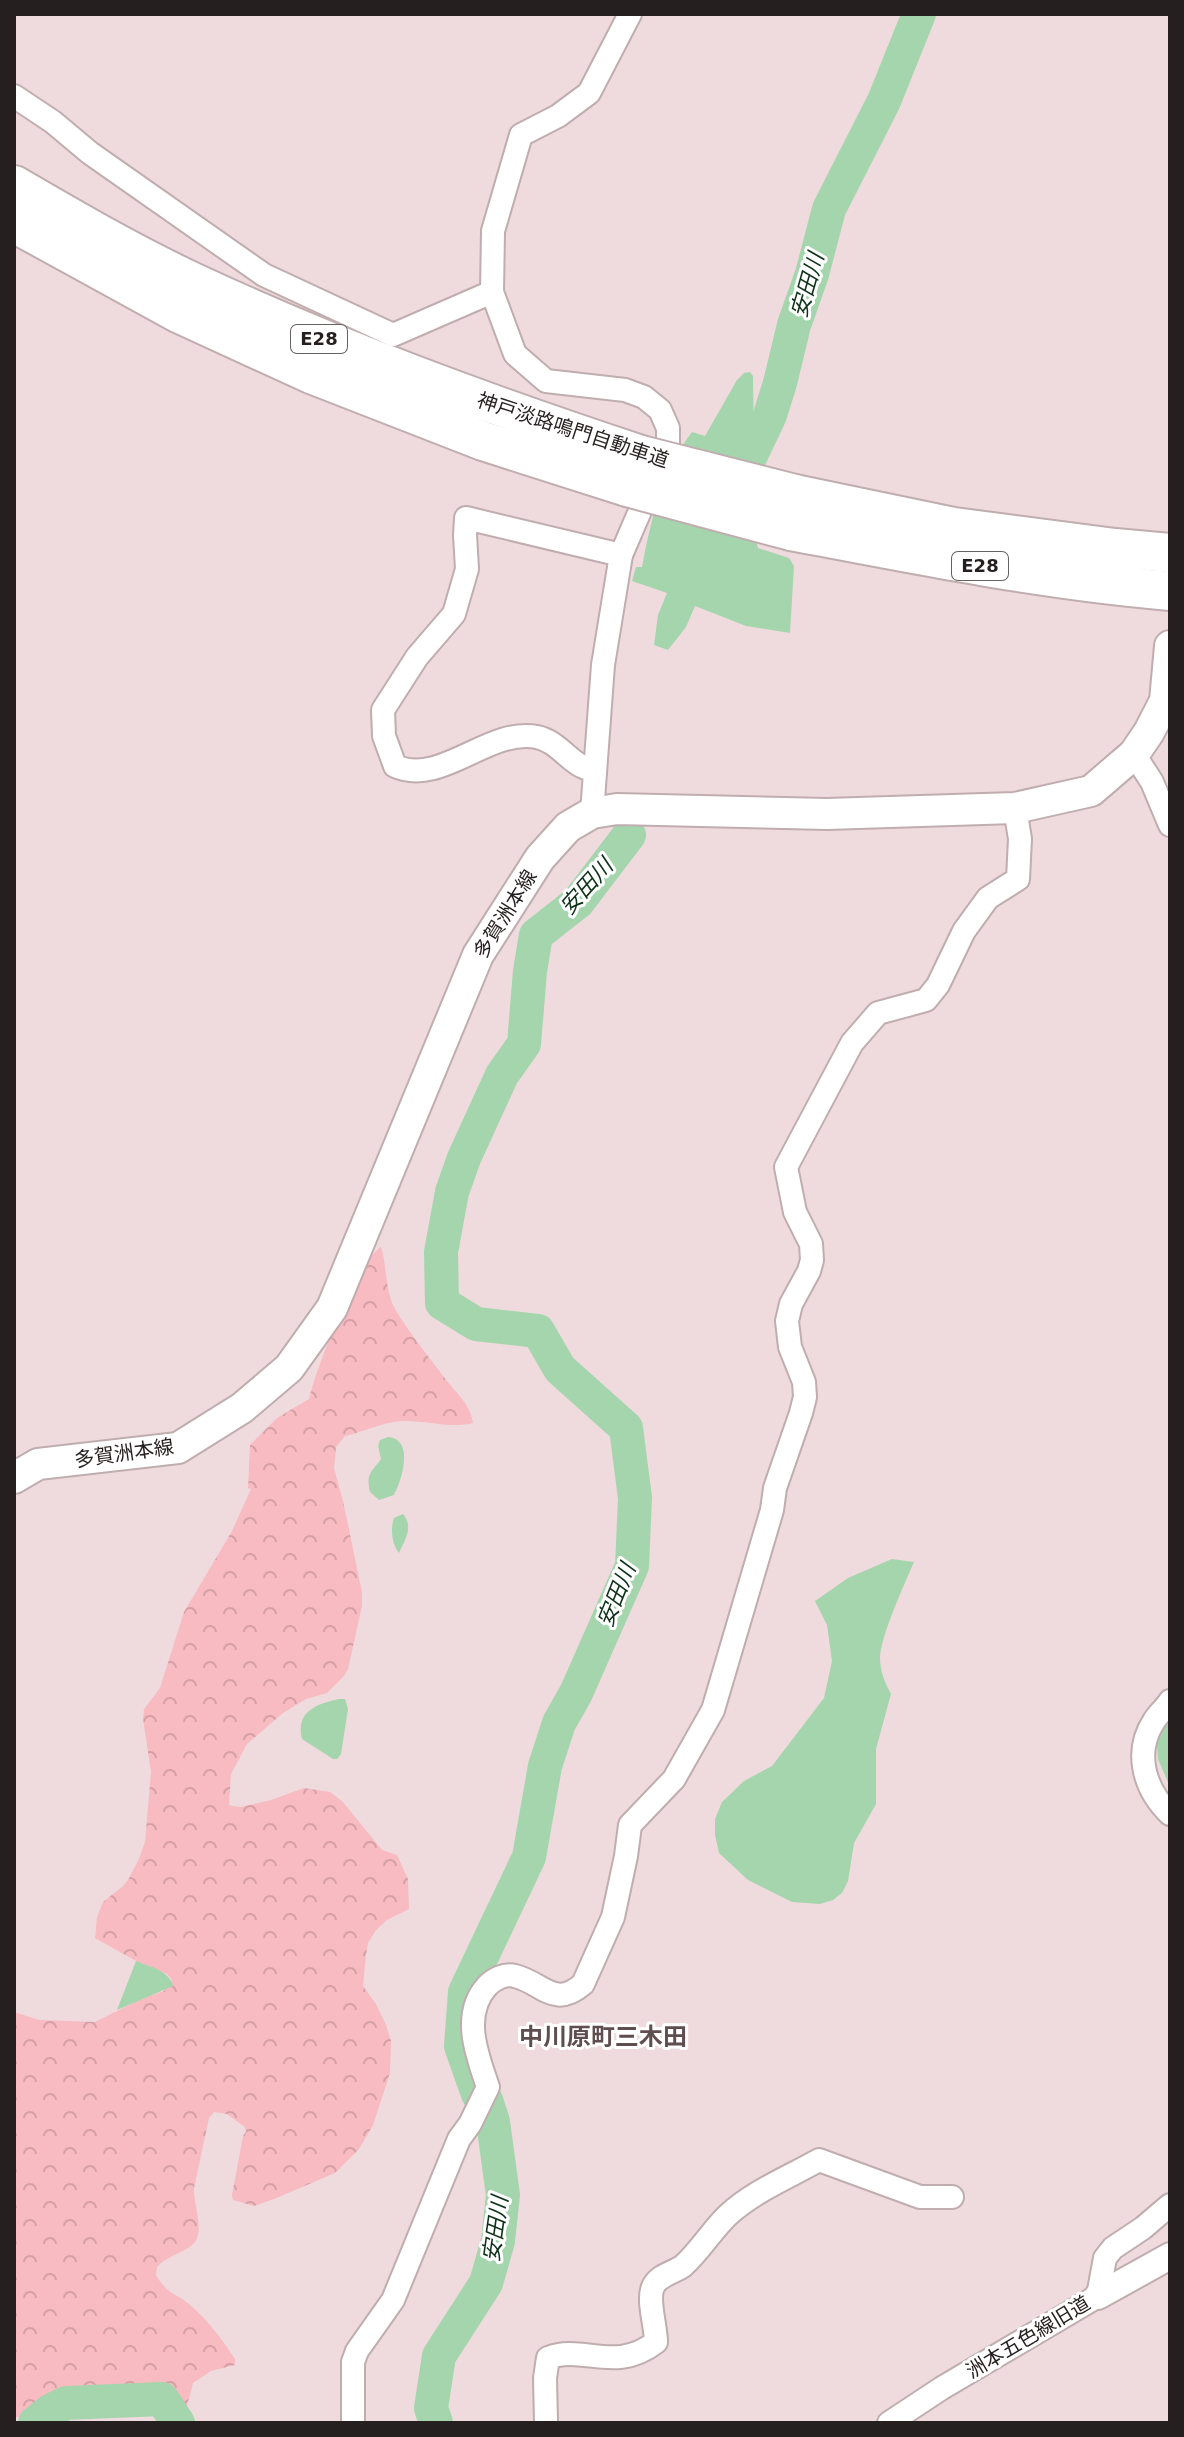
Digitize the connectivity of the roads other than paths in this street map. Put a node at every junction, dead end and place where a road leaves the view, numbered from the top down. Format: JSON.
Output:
{"nodes":[{"id":1,"x":630,"y":14,"type":"edge"},
{"id":2,"x":14,"y":96,"type":"edge"},
{"id":3,"x":14,"y":185,"type":"edge"},
{"id":4,"x":14,"y":223,"type":"edge"},
{"id":5,"x":492,"y":292,"type":"junction"},
{"id":6,"x":634,"y":471,"type":"junction"},
{"id":7,"x":793,"y":512,"type":"junction"},
{"id":8,"x":1170,"y":553,"type":"edge"},
{"id":9,"x":621,"y":555,"type":"junction"},
{"id":10,"x":1170,"y":591,"type":"edge"},
{"id":11,"x":1170,"y":646,"type":"edge"},
{"id":12,"x":1134,"y":754,"type":"junction"},
{"id":13,"x":595,"y":772,"type":"junction"},
{"id":14,"x":1015,"y":808,"type":"junction"},
{"id":15,"x":592,"y":813,"type":"junction"},
{"id":16,"x":1170,"y":825,"type":"edge"},
{"id":17,"x":14,"y":1478,"type":"edge"},
{"id":18,"x":1170,"y":1701,"type":"edge"},
{"id":19,"x":1170,"y":1814,"type":"edge"},
{"id":20,"x":952,"y":2197,"type":"dead end"},
{"id":21,"x":1170,"y":2205,"type":"edge"},
{"id":22,"x":1170,"y":2256,"type":"edge"},
{"id":23,"x":1098,"y":2296,"type":"junction"},
{"id":24,"x":353,"y":2423,"type":"edge"},
{"id":25,"x":546,"y":2423,"type":"edge"},
{"id":26,"x":889,"y":2423,"type":"edge"}],
"edges":[{"from":1,"to":5,"type":"street"},
{"from":2,"to":5,"type":"street"},
{"from":3,"to":6,"type":"highway","name":"神戸淡路鳴門自動車道","number":"E28"},
{"from":4,"to":6,"type":"highway","name":"神戸淡路鳴門自動車道","number":"E28"},
{"from":5,"to":9,"type":"street"},
{"from":6,"to":7,"type":"highway","name":"神戸淡路鳴門自動車道","number":"E28","bridge":true},
{"from":7,"to":8,"type":"highway","name":"神戸淡路鳴門自動車道","number":"E28"},
{"from":7,"to":10,"type":"highway","name":"神戸淡路鳴門自動車道","number":"E28"},
{"from":9,"to":13,"type":"street"},
{"from":9,"to":13,"type":"street"},
{"from":11,"to":12,"type":"main road"},
{"from":12,"to":14,"type":"main road"},
{"from":12,"to":16,"type":"street"},
{"from":13,"to":15,"type":"street"},
{"from":14,"to":15,"type":"main road"},
{"from":14,"to":24,"type":"street"},
{"from":15,"to":17,"type":"main road","name":"多賀洲本線"},
{"from":18,"to":19,"type":"street"},
{"from":20,"to":25,"type":"street"},
{"from":21,"to":23,"type":"street"},
{"from":22,"to":23,"type":"street","name":"洲本五色線旧道"},
{"from":23,"to":26,"type":"street","name":"洲本五色線旧道"}]}
